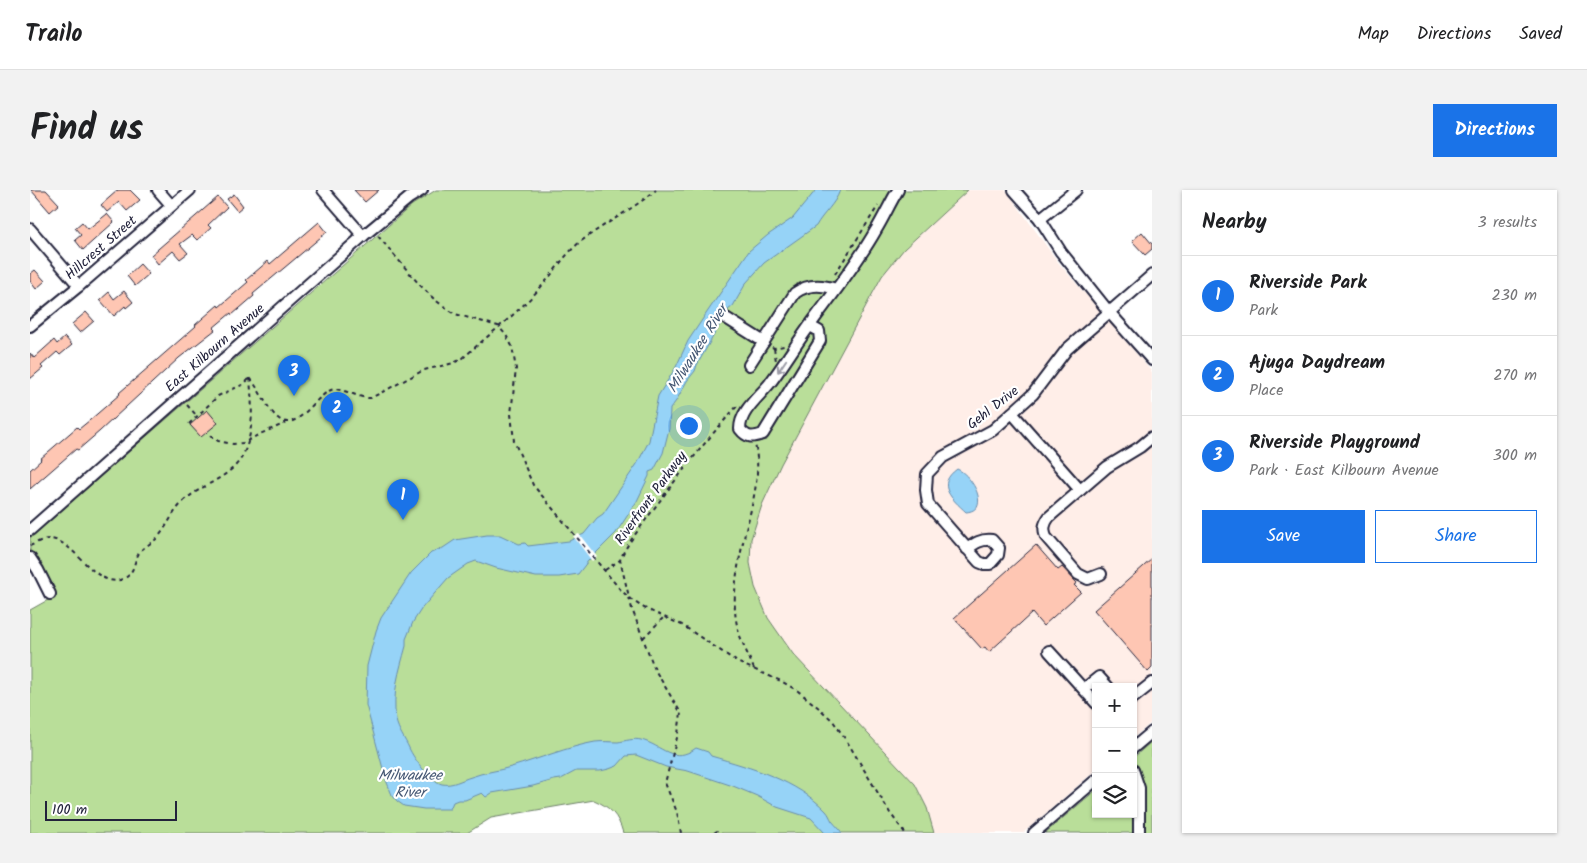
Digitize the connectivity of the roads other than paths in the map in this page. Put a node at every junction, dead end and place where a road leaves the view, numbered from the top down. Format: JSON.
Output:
{"nodes":[{"id":1,"x":158,"y":190,"type":"edge"},
{"id":2,"x":190,"y":190,"type":"edge"},
{"id":3,"x":323,"y":190,"type":"edge"},
{"id":4,"x":422,"y":190,"type":"edge"},
{"id":5,"x":898,"y":190,"type":"edge"},
{"id":6,"x":1014,"y":190,"type":"edge"},
{"id":7,"x":1076,"y":190,"type":"edge"},
{"id":8,"x":171,"y":205,"type":"junction"},
{"id":9,"x":1040,"y":220,"type":"junction"},
{"id":10,"x":30,"y":229,"type":"edge"},
{"id":11,"x":363,"y":236,"type":"junction"},
{"id":12,"x":1152,"y":275,"type":"edge"},
{"id":13,"x":79,"y":286,"type":"junction"},
{"id":14,"x":832,"y":288,"type":"junction"},
{"id":15,"x":1109,"y":312,"type":"junction"},
{"id":16,"x":726,"y":318,"type":"dead end"},
{"id":17,"x":30,"y":326,"type":"edge"},
{"id":18,"x":810,"y":326,"type":"junction"},
{"id":19,"x":764,"y":342,"type":"junction"},
{"id":20,"x":1151,"y":357,"type":"edge"},
{"id":21,"x":749,"y":366,"type":"dead end"},
{"id":22,"x":1012,"y":413,"type":"junction"},
{"id":23,"x":1152,"y":437,"type":"edge"},
{"id":24,"x":1080,"y":490,"type":"junction"},
{"id":25,"x":30,"y":530,"type":"edge"},
{"id":26,"x":967,"y":549,"type":"dead end"},
{"id":27,"x":30,"y":558,"type":"edge"},
{"id":28,"x":1101,"y":574,"type":"dead end"},
{"id":29,"x":50,"y":594,"type":"dead end"},
{"id":30,"x":1049,"y":651,"type":"dead end"},
{"id":31,"x":1105,"y":683,"type":"edge"},
{"id":32,"x":1152,"y":683,"type":"edge"},
{"id":33,"x":1084,"y":689,"type":"junction"},
{"id":34,"x":1137,"y":695,"type":"edge"},
{"id":35,"x":1092,"y":698,"type":"edge"},
{"id":36,"x":1152,"y":732,"type":"edge"},
{"id":37,"x":1137,"y":743,"type":"edge"},
{"id":38,"x":1134,"y":773,"type":"edge"},
{"id":39,"x":1092,"y":783,"type":"edge"},
{"id":40,"x":1034,"y":833,"type":"edge"},
{"id":41,"x":1139,"y":833,"type":"edge"}],
"edges":[{"from":1,"to":8,"type":"street"},
{"from":2,"to":8,"type":"street","name":"Hillcrest Street"},
{"from":3,"to":11,"type":"street"},
{"from":4,"to":11,"type":"street","name":"East Kilbourn Avenue"},
{"from":5,"to":14,"type":"street"},
{"from":6,"to":9,"type":"street"},
{"from":7,"to":9,"type":"street"},
{"from":8,"to":13,"type":"street","name":"Hillcrest Street"},
{"from":9,"to":15,"type":"street"},
{"from":10,"to":13,"type":"street"},
{"from":11,"to":25,"type":"street","name":"East Kilbourn Avenue"},
{"from":12,"to":15,"type":"street","name":"Gehl Drive"},
{"from":13,"to":17,"type":"street","name":"Hillcrest Street"},
{"from":14,"to":18,"type":"street"},
{"from":14,"to":19,"type":"street"},
{"from":15,"to":20,"type":"street"},
{"from":15,"to":22,"type":"street","name":"Gehl Drive"},
{"from":16,"to":19,"type":"street"},
{"from":18,"to":18,"type":"street","one_way":true},
{"from":19,"to":21,"type":"street"},
{"from":22,"to":24,"type":"street"},
{"from":22,"to":26,"type":"street","name":"Gehl Drive"},
{"from":23,"to":24,"type":"street"},
{"from":24,"to":28,"type":"street"},
{"from":27,"to":29,"type":"street"},
{"from":30,"to":33,"type":"street"},
{"from":31,"to":33,"type":"street"},
{"from":32,"to":34,"type":"street"},
{"from":33,"to":35,"type":"street"},
{"from":36,"to":37,"type":"street"},
{"from":38,"to":41,"type":"street"},
{"from":39,"to":40,"type":"street"}]}
